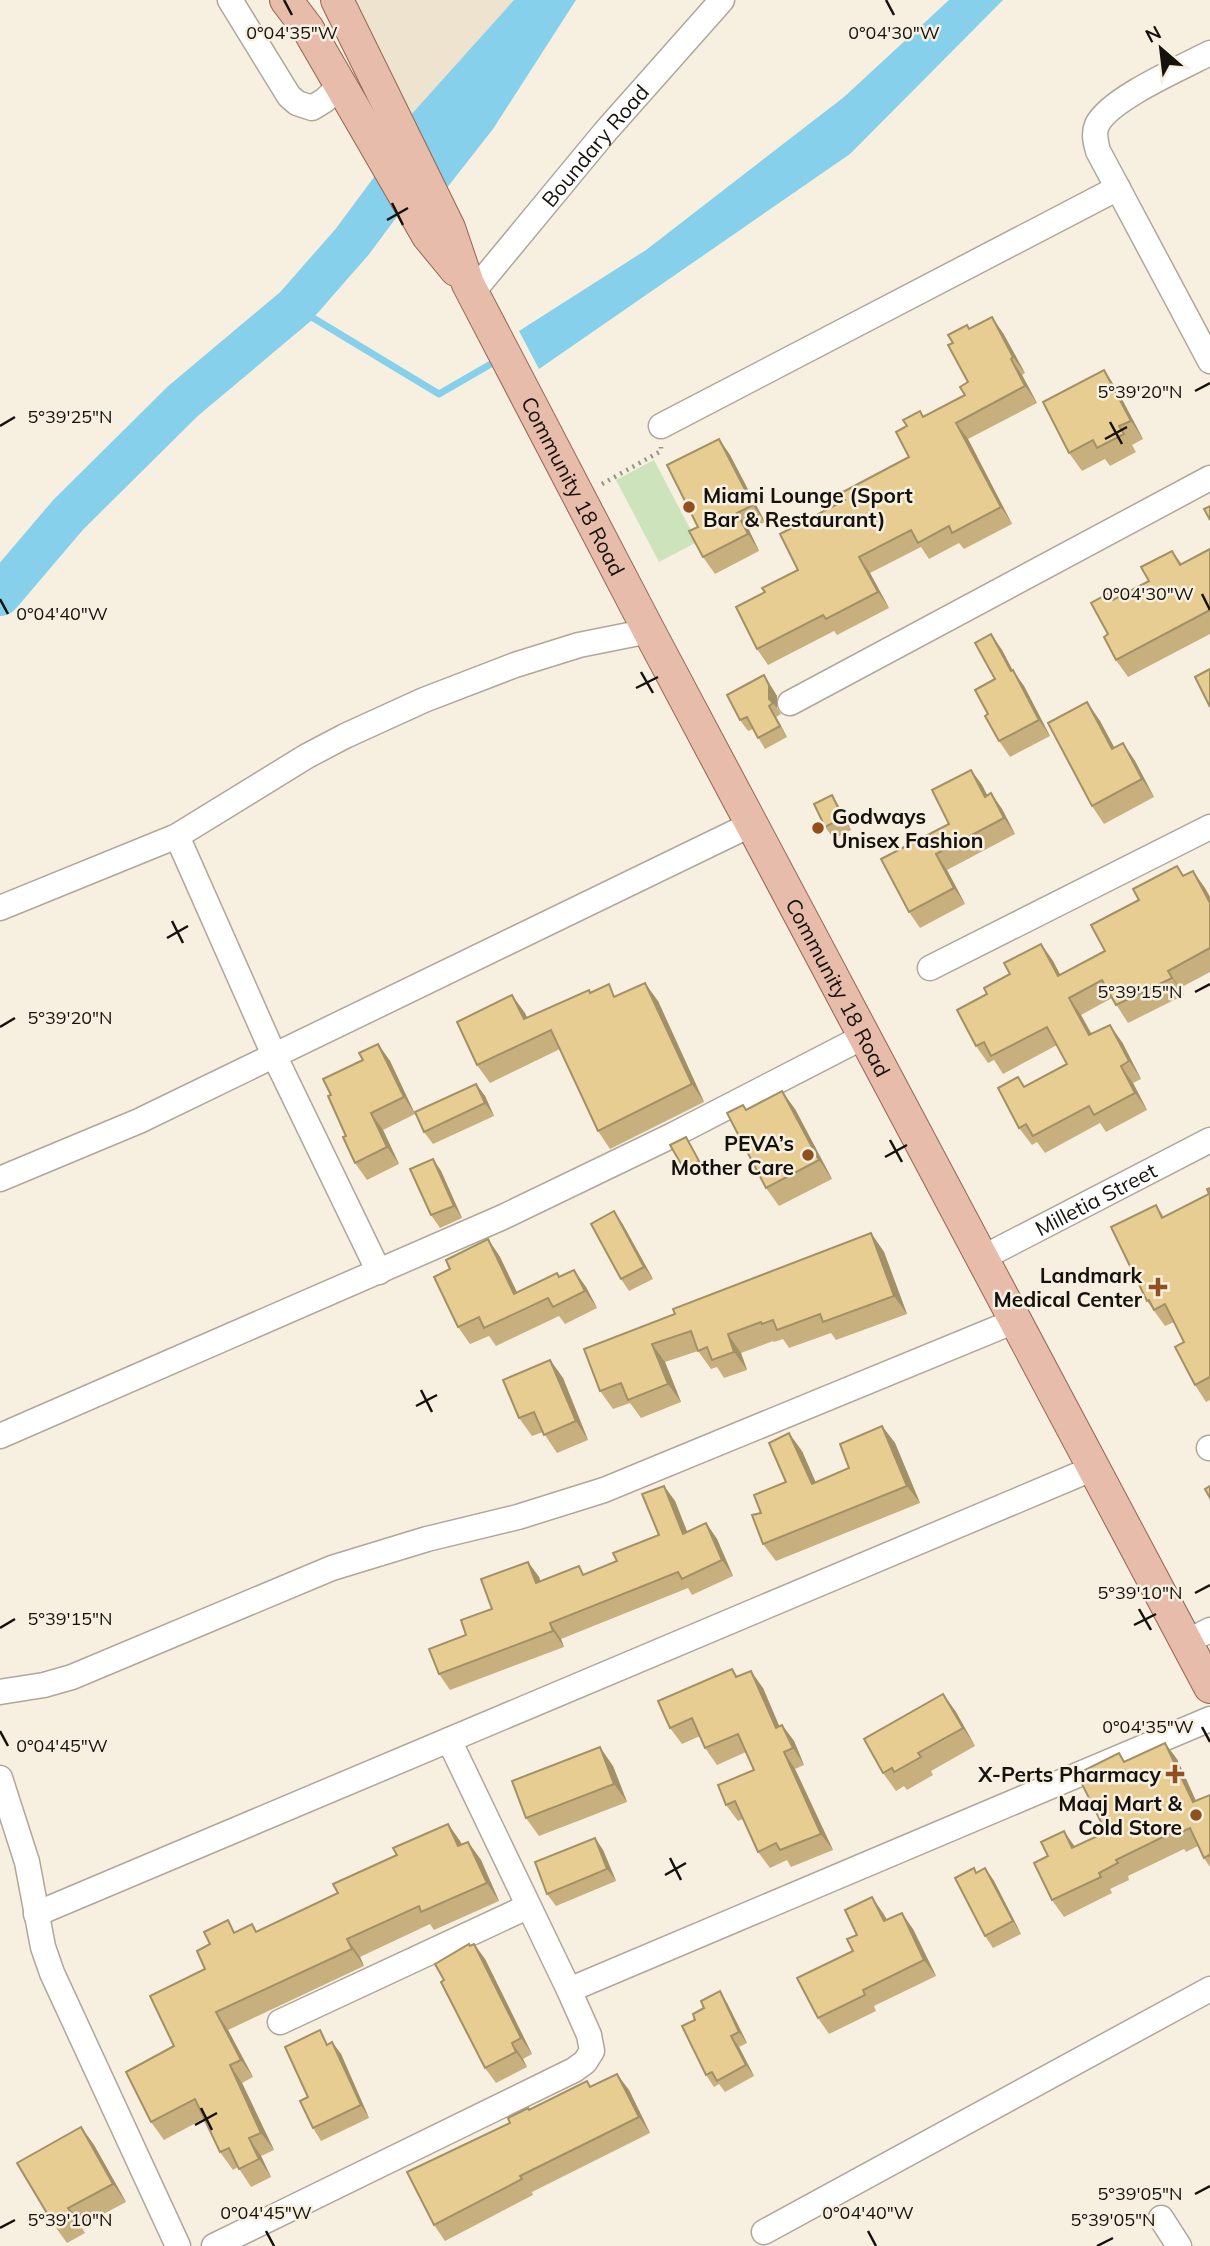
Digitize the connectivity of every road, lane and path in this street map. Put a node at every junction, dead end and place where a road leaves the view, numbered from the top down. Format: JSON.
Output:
{"nodes":[{"id":1,"x":230,"y":0,"type":"edge"},
{"id":2,"x":286,"y":0,"type":"edge"},
{"id":3,"x":337,"y":0,"type":"edge"},
{"id":4,"x":722,"y":0,"type":"edge"},
{"id":5,"x":1210,"y":53,"type":"edge"},
{"id":6,"x":347,"y":94,"type":"junction"},
{"id":7,"x":1118,"y":188,"type":"junction"},
{"id":8,"x":438,"y":232,"type":"junction"},
{"id":9,"x":470,"y":289,"type":"junction"},
{"id":10,"x":1210,"y":360,"type":"edge"},
{"id":11,"x":661,"y":426,"type":"joint"},
{"id":12,"x":1210,"y":478,"type":"edge"},
{"id":13,"x":580,"y":496,"type":"junction"},
{"id":14,"x":649,"y":631,"type":"junction"},
{"id":15,"x":790,"y":703,"type":"dead end"},
{"id":16,"x":752,"y":824,"type":"junction"},
{"id":17,"x":1210,"y":827,"type":"edge"},
{"id":18,"x":177,"y":836,"type":"junction"},
{"id":19,"x":0,"y":908,"type":"edge"},
{"id":20,"x":930,"y":968,"type":"dead end"},
{"id":21,"x":865,"y":1036,"type":"junction"},
{"id":22,"x":274,"y":1055,"type":"junction"},
{"id":23,"x":1210,"y":1140,"type":"edge"},
{"id":24,"x":0,"y":1179,"type":"edge"},
{"id":25,"x":982,"y":1258,"type":"junction"},
{"id":26,"x":379,"y":1272,"type":"junction"},
{"id":27,"x":1015,"y":1321,"type":"junction"},
{"id":28,"x":0,"y":1436,"type":"edge"},
{"id":29,"x":1094,"y":1468,"type":"junction"},
{"id":30,"x":1198,"y":1636,"type":"edge"},
{"id":31,"x":1210,"y":1688,"type":"edge"},
{"id":32,"x":0,"y":1692,"type":"edge"},
{"id":33,"x":1210,"y":1718,"type":"edge"},
{"id":34,"x":449,"y":1740,"type":"junction"},
{"id":35,"x":0,"y":1778,"type":"edge"},
{"id":36,"x":527,"y":1906,"type":"junction"},
{"id":37,"x":36,"y":1913,"type":"junction"},
{"id":38,"x":1210,"y":1989,"type":"edge"},
{"id":39,"x":569,"y":1990,"type":"junction"},
{"id":40,"x":280,"y":2022,"type":"dead end"},
{"id":41,"x":1161,"y":2218,"type":"dead end"},
{"id":42,"x":764,"y":2232,"type":"dead end"},
{"id":43,"x":178,"y":2246,"type":"edge"},
{"id":44,"x":214,"y":2246,"type":"edge"},
{"id":45,"x":1179,"y":2246,"type":"edge"}],
"edges":[{"from":1,"to":6,"type":"street"},
{"from":2,"to":6,"type":"main road","name":"Community 18 Road"},
{"from":3,"to":8,"type":"main road","name":"Community 18 Road"},
{"from":4,"to":9,"type":"street","name":"Boundary Road"},
{"from":5,"to":7,"type":"street"},
{"from":6,"to":8,"type":"main road","name":"Community 18 Road"},
{"from":7,"to":10,"type":"street"},
{"from":7,"to":11,"type":"street"},
{"from":8,"to":9,"type":"main road","name":"Community 18 Road"},
{"from":9,"to":13,"type":"main road","name":"Community 18 Road"},
{"from":11,"to":13,"type":"path"},
{"from":12,"to":15,"type":"street"},
{"from":13,"to":14,"type":"main road","name":"Community 18 Road"},
{"from":14,"to":16,"type":"main road","name":"Community 18 Road"},
{"from":14,"to":18,"type":"street"},
{"from":16,"to":21,"type":"main road","name":"Community 18 Road"},
{"from":16,"to":22,"type":"street"},
{"from":17,"to":20,"type":"street"},
{"from":18,"to":19,"type":"street"},
{"from":18,"to":22,"type":"street"},
{"from":21,"to":25,"type":"main road","name":"Community 18 Road"},
{"from":21,"to":26,"type":"street"},
{"from":22,"to":24,"type":"street"},
{"from":22,"to":26,"type":"street"},
{"from":23,"to":25,"type":"street","name":"Milletia Street"},
{"from":25,"to":27,"type":"main road","name":"Community 18 Road"},
{"from":26,"to":28,"type":"street"},
{"from":27,"to":29,"type":"main road","name":"Community 18 Road"},
{"from":27,"to":32,"type":"street"},
{"from":29,"to":30,"type":"main road","name":"Community 18 Road"},
{"from":29,"to":34,"type":"street"},
{"from":30,"to":31,"type":"main road","name":"Community 18 Road"},
{"from":33,"to":39,"type":"street"},
{"from":34,"to":36,"type":"street"},
{"from":34,"to":37,"type":"street"},
{"from":35,"to":37,"type":"street"},
{"from":36,"to":39,"type":"street"},
{"from":36,"to":40,"type":"street"},
{"from":37,"to":43,"type":"street"},
{"from":38,"to":42,"type":"street"},
{"from":39,"to":44,"type":"street"},
{"from":41,"to":45,"type":"street"}]}
